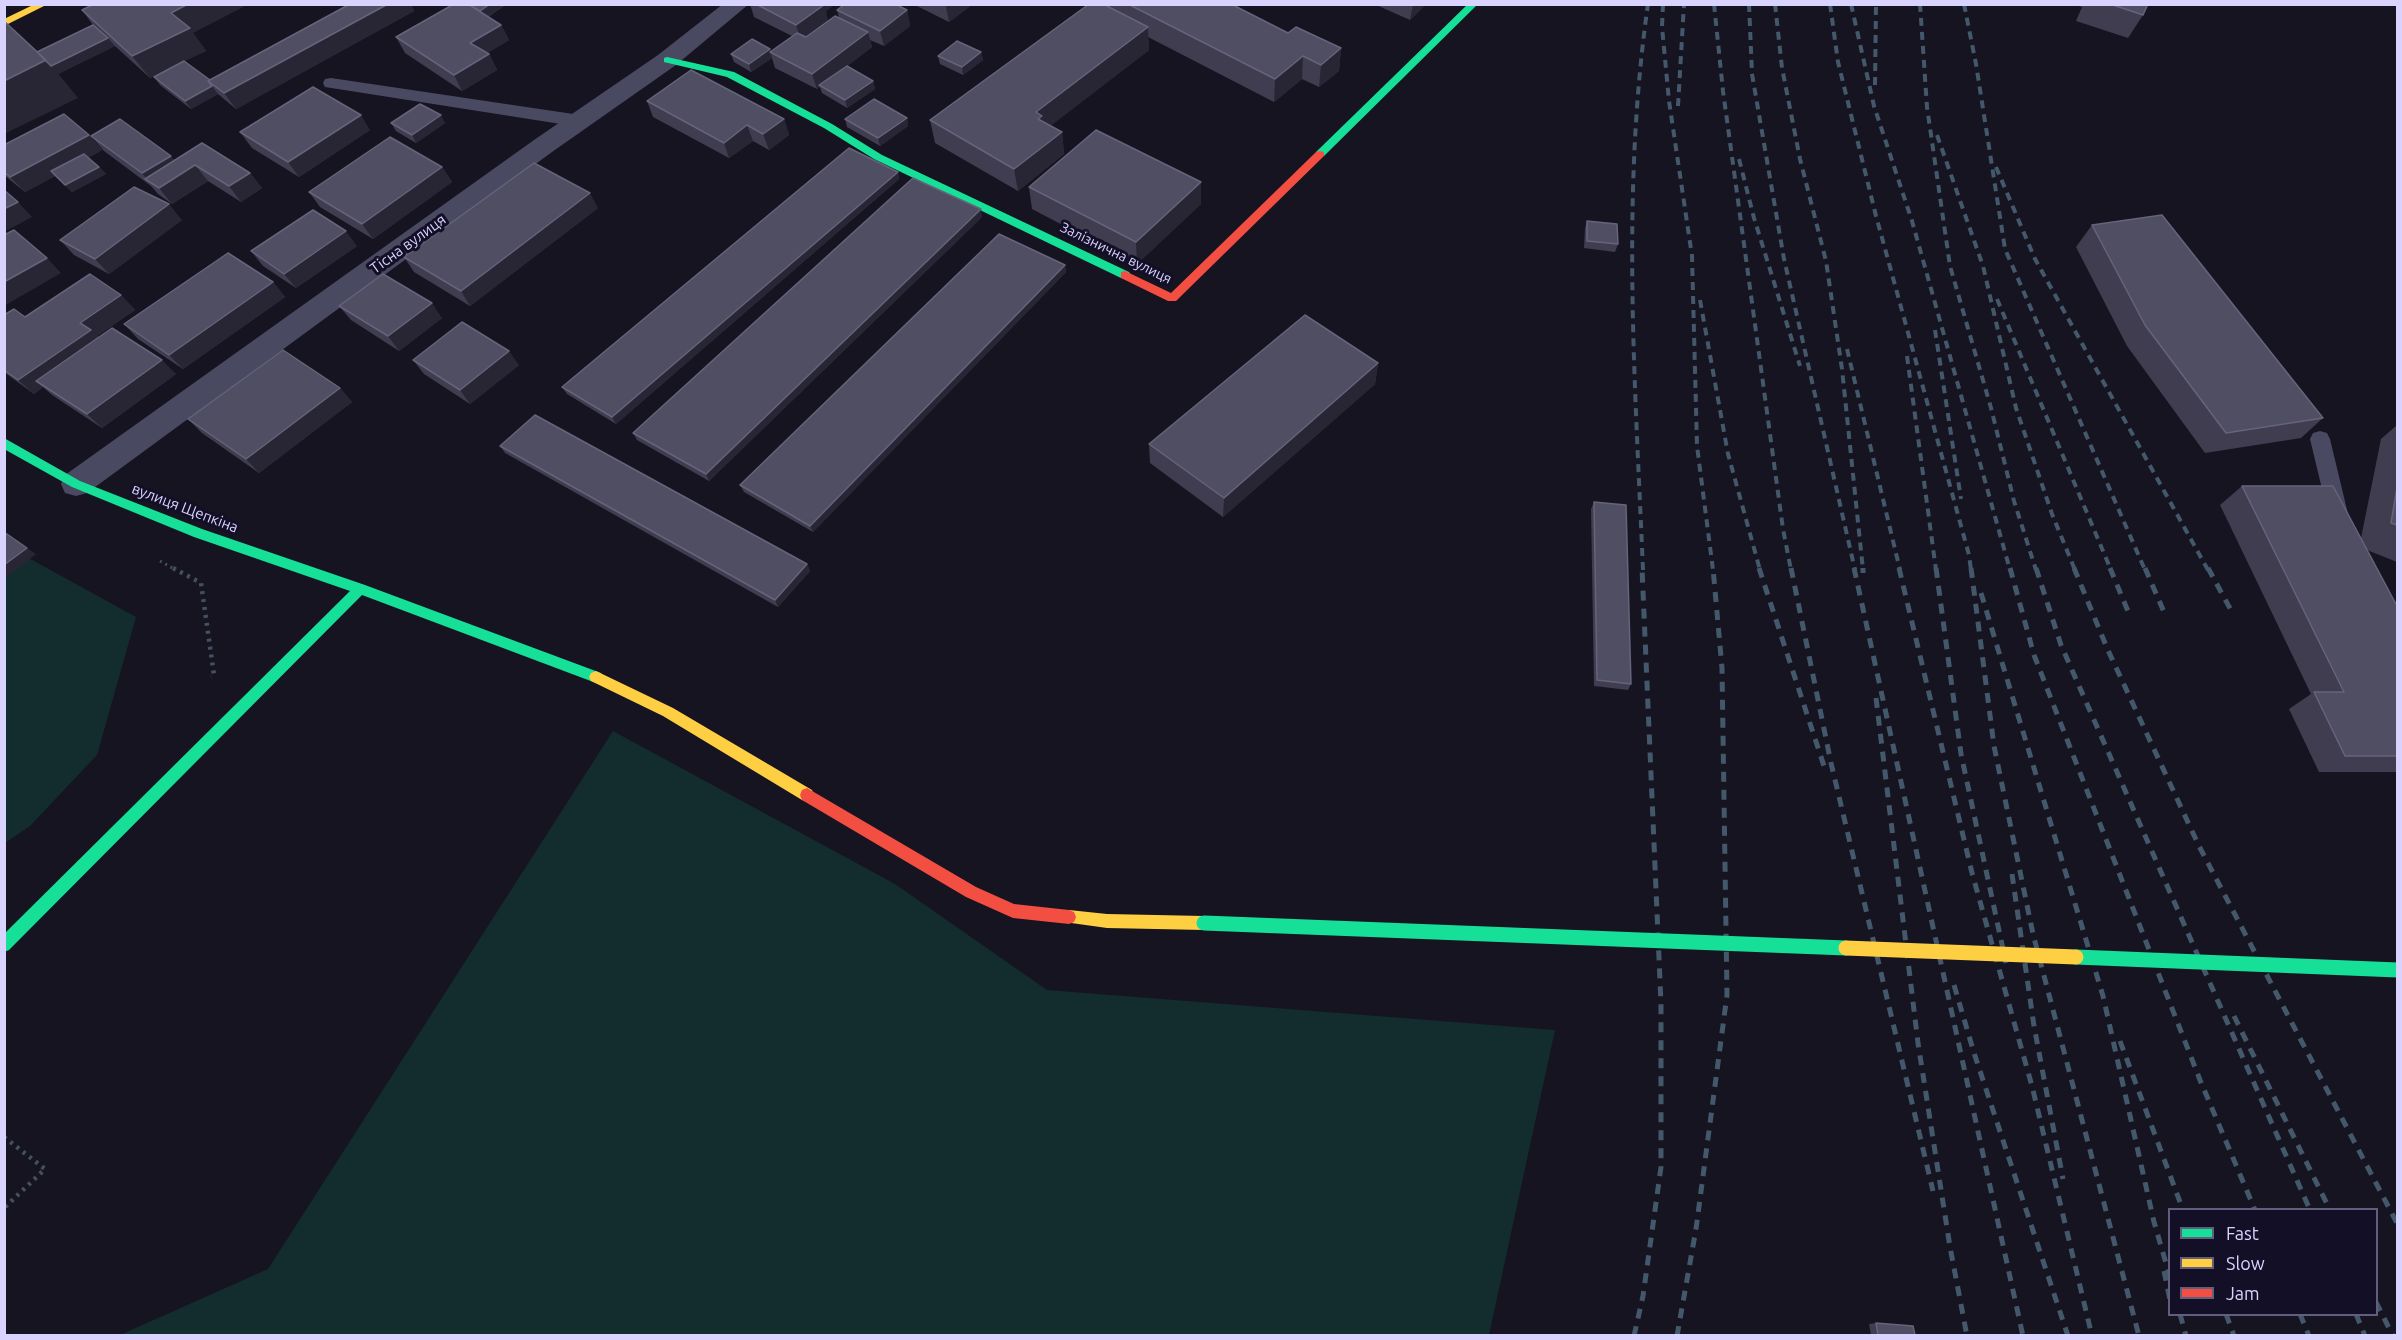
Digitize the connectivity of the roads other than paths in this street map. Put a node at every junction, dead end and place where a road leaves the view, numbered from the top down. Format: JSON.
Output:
{"nodes":[{"id":1,"x":44,"y":4,"type":"edge"},
{"id":2,"x":738,"y":4,"type":"edge"},
{"id":3,"x":1473,"y":4,"type":"edge"},
{"id":4,"x":4,"y":23,"type":"edge"},
{"id":5,"x":667,"y":60,"type":"junction"},
{"id":6,"x":331,"y":83,"type":"dead end"},
{"id":7,"x":580,"y":121,"type":"junction"},
{"id":8,"x":2320,"y":439,"type":"dead end"},
{"id":9,"x":4,"y":443,"type":"edge"},
{"id":10,"x":76,"y":484,"type":"junction"},
{"id":11,"x":2341,"y":529,"type":"edge"},
{"id":12,"x":360,"y":589,"type":"junction"},
{"id":13,"x":4,"y":945,"type":"edge"},
{"id":14,"x":2397,"y":970,"type":"edge"}],
"edges":[{"from":1,"to":4,"type":"main road"},
{"from":2,"to":5,"type":"street","name":"Тісна вулиця"},
{"from":3,"to":5,"type":"main road","name":"Залізнична вулиця"},
{"from":5,"to":7,"type":"street","name":"Тісна вулиця"},
{"from":6,"to":7,"type":"lane"},
{"from":7,"to":10,"type":"street","name":"Тісна вулиця"},
{"from":8,"to":11,"type":"lane"},
{"from":9,"to":10,"type":"main road","name":"вулиця Щепкіна"},
{"from":10,"to":12,"type":"main road","name":"вулиця Щепкіна"},
{"from":12,"to":13,"type":"main road"},
{"from":12,"to":14,"type":"main road","name":"вулиця Щепкіна","bridge":true}]}
